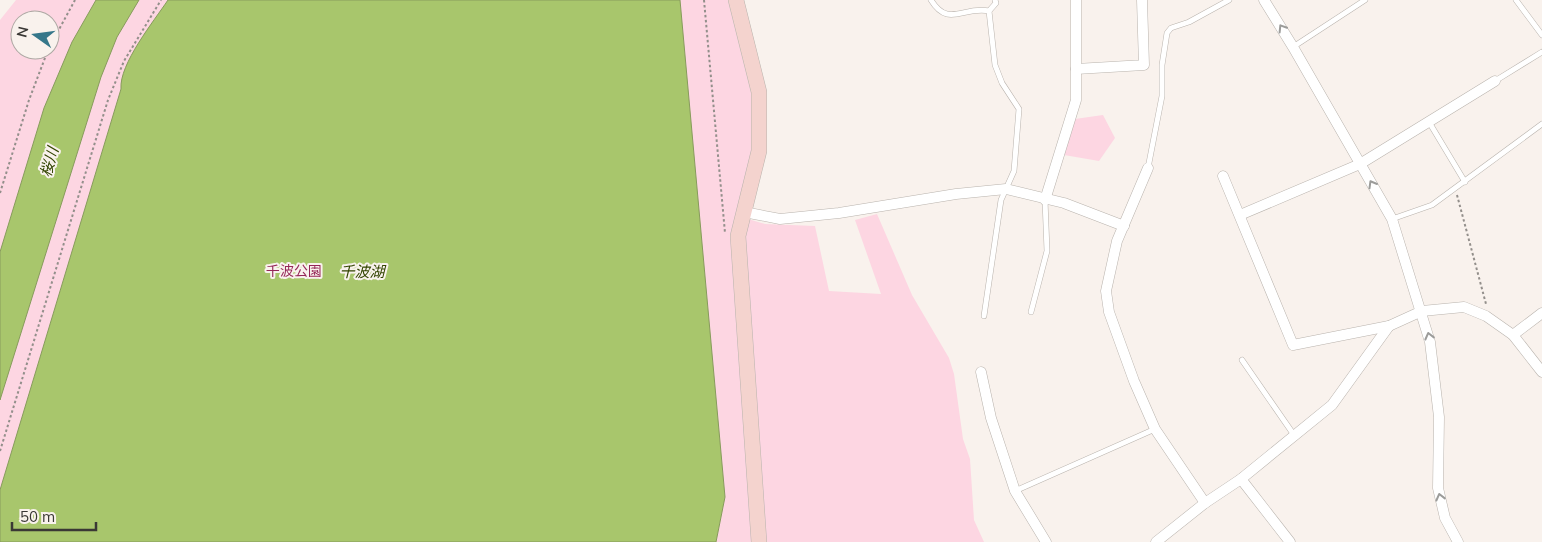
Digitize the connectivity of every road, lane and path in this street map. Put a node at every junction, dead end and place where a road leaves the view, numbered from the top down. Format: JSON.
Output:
{"nodes":[{"id":1,"x":76,"y":0,"type":"edge"},
{"id":2,"x":161,"y":0,"type":"edge"},
{"id":3,"x":736,"y":0,"type":"edge"},
{"id":4,"x":931,"y":0,"type":"edge"},
{"id":5,"x":995,"y":0,"type":"edge"},
{"id":6,"x":1076,"y":0,"type":"edge"},
{"id":7,"x":1142,"y":0,"type":"edge"},
{"id":8,"x":1230,"y":0,"type":"edge"},
{"id":9,"x":1264,"y":0,"type":"edge"},
{"id":10,"x":1365,"y":0,"type":"edge"},
{"id":11,"x":1516,"y":0,"type":"edge"},
{"id":12,"x":989,"y":11,"type":"junction"},
{"id":13,"x":60,"y":28,"type":"edge"},
{"id":14,"x":1542,"y":35,"type":"edge"},
{"id":15,"x":1293,"y":47,"type":"junction"},
{"id":16,"x":1542,"y":52,"type":"edge"},
{"id":17,"x":44,"y":60,"type":"edge"},
{"id":18,"x":1076,"y":69,"type":"junction"},
{"id":19,"x":1495,"y":81,"type":"joint"},
{"id":20,"x":1429,"y":122,"type":"junction"},
{"id":21,"x":1542,"y":124,"type":"edge"},
{"id":22,"x":1360,"y":164,"type":"junction"},
{"id":23,"x":1148,"y":168,"type":"joint"},
{"id":24,"x":1223,"y":176,"type":"dead end"},
{"id":25,"x":1465,"y":182,"type":"junction"},
{"id":26,"x":1006,"y":189,"type":"junction"},
{"id":27,"x":1456,"y":189,"type":"junction"},
{"id":28,"x":0,"y":193,"type":"edge"},
{"id":29,"x":1044,"y":200,"type":"junction"},
{"id":30,"x":744,"y":212,"type":"junction"},
{"id":31,"x":1240,"y":215,"type":"junction"},
{"id":32,"x":1392,"y":219,"type":"junction"},
{"id":33,"x":1124,"y":226,"type":"junction"},
{"id":34,"x":1422,"y":311,"type":"junction"},
{"id":35,"x":1031,"y":312,"type":"dead end"},
{"id":36,"x":1542,"y":313,"type":"edge"},
{"id":37,"x":984,"y":316,"type":"dead end"},
{"id":38,"x":1489,"y":318,"type":"junction"},
{"id":39,"x":1388,"y":326,"type":"junction"},
{"id":40,"x":1513,"y":335,"type":"junction"},
{"id":41,"x":1242,"y":360,"type":"dead end"},
{"id":42,"x":981,"y":372,"type":"dead end"},
{"id":43,"x":1542,"y":372,"type":"edge"},
{"id":44,"x":1155,"y":429,"type":"junction"},
{"id":45,"x":1294,"y":436,"type":"junction"},
{"id":46,"x":0,"y":451,"type":"edge"},
{"id":47,"x":1241,"y":478,"type":"junction"},
{"id":48,"x":1015,"y":491,"type":"junction"},
{"id":49,"x":1205,"y":503,"type":"junction"},
{"id":50,"x":1454,"y":540,"type":"edge"},
{"id":51,"x":759,"y":542,"type":"edge"},
{"id":52,"x":1046,"y":542,"type":"edge"},
{"id":53,"x":1156,"y":542,"type":"edge"},
{"id":54,"x":1290,"y":542,"type":"edge"}],
"edges":[{"from":1,"to":13,"type":"path"},
{"from":2,"to":46,"type":"path"},
{"from":3,"to":30,"type":"street"},
{"from":4,"to":12,"type":"lane"},
{"from":5,"to":12,"type":"lane"},
{"from":6,"to":18,"type":"street"},
{"from":7,"to":18,"type":"street"},
{"from":8,"to":23,"type":"lane"},
{"from":15,"to":9,"type":"street","one_way":true},
{"from":10,"to":15,"type":"lane"},
{"from":11,"to":14,"type":"lane"},
{"from":12,"to":26,"type":"lane"},
{"from":15,"to":22,"type":"street"},
{"from":16,"to":19,"type":"lane"},
{"from":17,"to":28,"type":"path"},
{"from":18,"to":29,"type":"street"},
{"from":19,"to":20,"type":"street"},
{"from":20,"to":22,"type":"street"},
{"from":20,"to":25,"type":"lane"},
{"from":21,"to":25,"type":"lane"},
{"from":22,"to":31,"type":"street"},
{"from":32,"to":22,"type":"street","one_way":true},
{"from":23,"to":33,"type":"street"},
{"from":24,"to":31,"type":"street"},
{"from":25,"to":27,"type":"lane"},
{"from":26,"to":29,"type":"street"},
{"from":26,"to":30,"type":"street"},
{"from":26,"to":37,"type":"lane"},
{"from":27,"to":32,"type":"lane"},
{"from":27,"to":38,"type":"path"},
{"from":29,"to":33,"type":"street"},
{"from":29,"to":35,"type":"lane"},
{"from":30,"to":51,"type":"street"},
{"from":31,"to":39,"type":"street"},
{"from":32,"to":34,"type":"street"},
{"from":33,"to":44,"type":"street"},
{"from":34,"to":38,"type":"street"},
{"from":34,"to":39,"type":"street"},
{"from":50,"to":34,"type":"street","one_way":true},
{"from":36,"to":40,"type":"street"},
{"from":38,"to":40,"type":"street"},
{"from":39,"to":45,"type":"street"},
{"from":40,"to":43,"type":"street"},
{"from":41,"to":45,"type":"lane"},
{"from":42,"to":48,"type":"street"},
{"from":44,"to":48,"type":"lane"},
{"from":44,"to":49,"type":"street"},
{"from":45,"to":47,"type":"street"},
{"from":47,"to":49,"type":"street"},
{"from":47,"to":54,"type":"street"},
{"from":48,"to":52,"type":"street"},
{"from":49,"to":53,"type":"street"}]}
